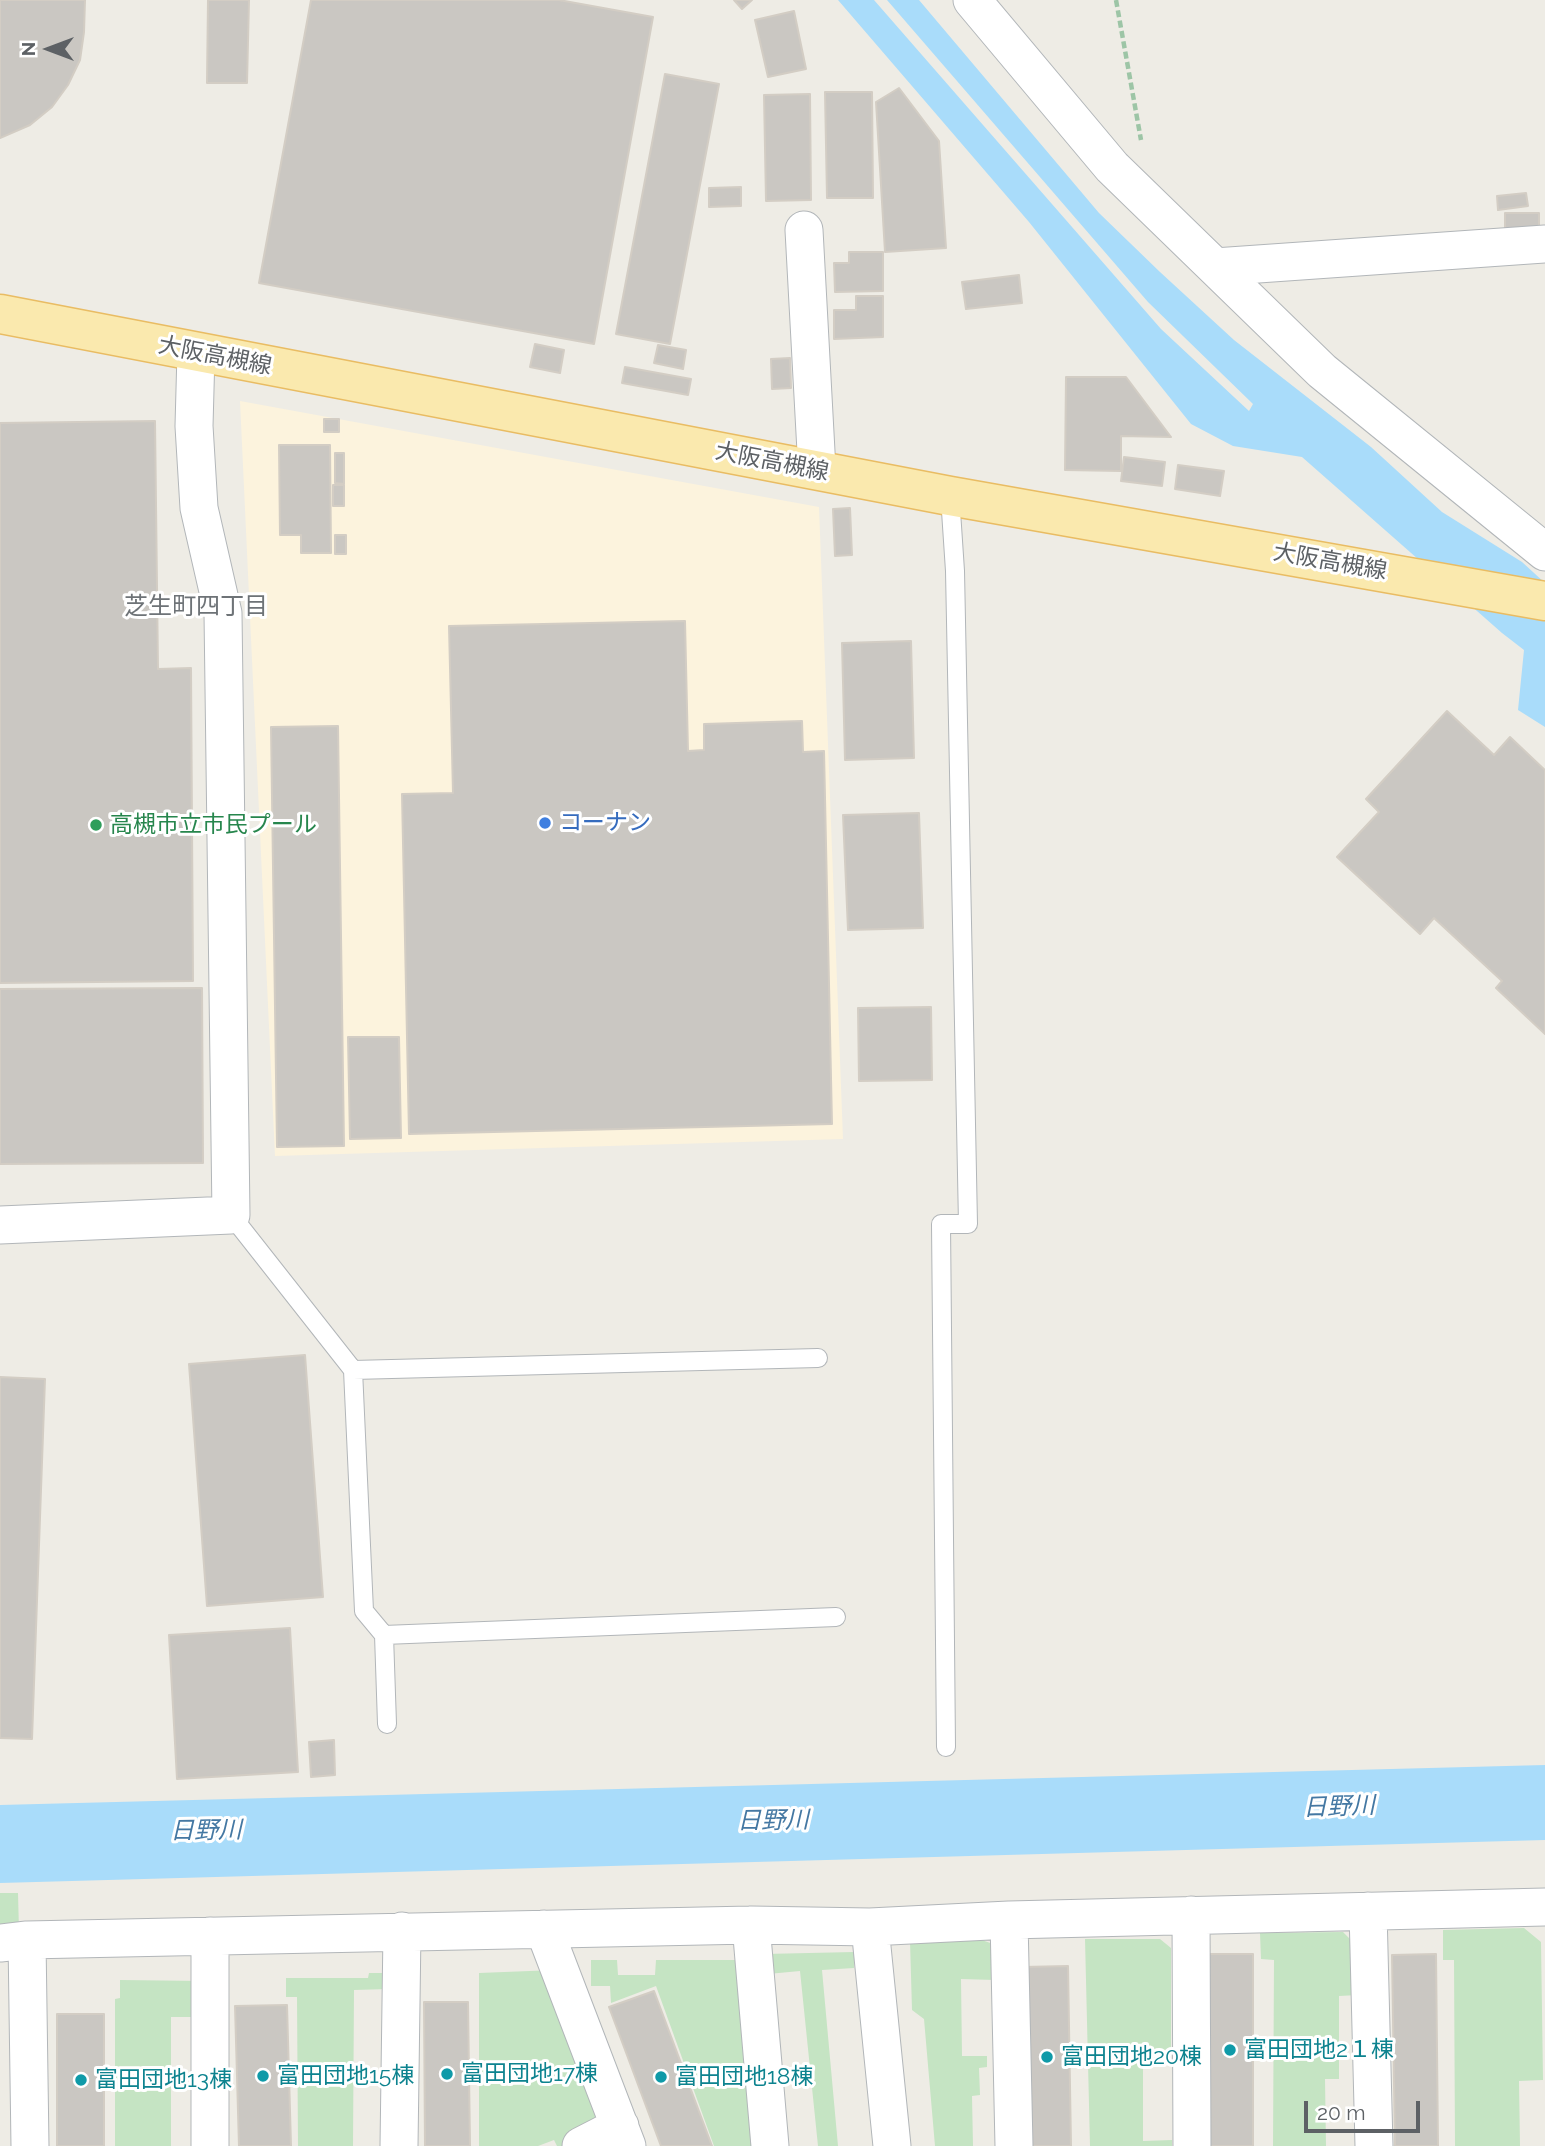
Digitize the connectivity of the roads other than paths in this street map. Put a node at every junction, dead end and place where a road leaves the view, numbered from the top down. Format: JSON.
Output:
{"nodes":[{"id":1,"x":972,"y":0,"type":"edge"},
{"id":2,"x":804,"y":230,"type":"dead end"},
{"id":3,"x":1545,"y":244,"type":"edge"},
{"id":4,"x":1215,"y":267,"type":"junction"},
{"id":5,"x":0,"y":314,"type":"edge"},
{"id":6,"x":196,"y":353,"type":"junction"},
{"id":7,"x":817,"y":470,"type":"junction"},
{"id":8,"x":950,"y":496,"type":"junction"},
{"id":9,"x":1545,"y":552,"type":"edge"},
{"id":10,"x":1545,"y":601,"type":"edge"},
{"id":11,"x":231,"y":1215,"type":"junction"},
{"id":12,"x":0,"y":1225,"type":"edge"},
{"id":13,"x":818,"y":1358,"type":"dead end"},
{"id":14,"x":353,"y":1370,"type":"junction"},
{"id":15,"x":836,"y":1617,"type":"dead end"},
{"id":16,"x":384,"y":1635,"type":"junction"},
{"id":17,"x":387,"y":1724,"type":"dead end"},
{"id":18,"x":946,"y":1747,"type":"dead end"},
{"id":19,"x":1545,"y":1907,"type":"edge"},
{"id":20,"x":1368,"y":1911,"type":"junction"},
{"id":21,"x":1191,"y":1915,"type":"junction"},
{"id":22,"x":1009,"y":1920,"type":"junction"},
{"id":23,"x":751,"y":1925,"type":"junction"},
{"id":24,"x":870,"y":1927,"type":"junction"},
{"id":25,"x":544,"y":1929,"type":"junction"},
{"id":26,"x":402,"y":1931,"type":"junction"},
{"id":27,"x":210,"y":1936,"type":"junction"},
{"id":28,"x":14,"y":1942,"type":"edge"},
{"id":29,"x":623,"y":2136,"type":"edge"},
{"id":30,"x":30,"y":2146,"type":"edge"},
{"id":31,"x":210,"y":2146,"type":"edge"},
{"id":32,"x":399,"y":2146,"type":"edge"},
{"id":33,"x":581,"y":2146,"type":"edge"},
{"id":34,"x":770,"y":2146,"type":"edge"},
{"id":35,"x":892,"y":2146,"type":"edge"},
{"id":36,"x":1014,"y":2146,"type":"edge"},
{"id":37,"x":1192,"y":2146,"type":"edge"},
{"id":38,"x":1374,"y":2146,"type":"edge"}],
"edges":[{"from":1,"to":4,"type":"street"},
{"from":2,"to":7,"type":"street"},
{"from":3,"to":4,"type":"street"},
{"from":4,"to":9,"type":"street"},
{"from":5,"to":6,"type":"main road","name":"大阪高槻線"},
{"from":6,"to":7,"type":"main road","name":"大阪高槻線"},
{"from":6,"to":11,"type":"street"},
{"from":7,"to":8,"type":"main road","name":"大阪高槻線"},
{"from":8,"to":10,"type":"main road","name":"大阪高槻線"},
{"from":8,"to":18,"type":"lane"},
{"from":11,"to":12,"type":"street"},
{"from":11,"to":14,"type":"lane"},
{"from":13,"to":14,"type":"lane"},
{"from":14,"to":16,"type":"lane"},
{"from":15,"to":16,"type":"lane"},
{"from":16,"to":17,"type":"lane"},
{"from":19,"to":20,"type":"street"},
{"from":20,"to":21,"type":"street"},
{"from":20,"to":38,"type":"street"},
{"from":21,"to":22,"type":"street"},
{"from":21,"to":37,"type":"street"},
{"from":22,"to":24,"type":"street"},
{"from":22,"to":36,"type":"street"},
{"from":23,"to":24,"type":"street"},
{"from":23,"to":25,"type":"street"},
{"from":23,"to":34,"type":"street"},
{"from":24,"to":35,"type":"street"},
{"from":25,"to":26,"type":"street"},
{"from":25,"to":29,"type":"street"},
{"from":26,"to":27,"type":"street"},
{"from":26,"to":32,"type":"street"},
{"from":27,"to":28,"type":"street"},
{"from":27,"to":31,"type":"street"},
{"from":28,"to":30,"type":"street"},
{"from":29,"to":33,"type":"street"}]}
